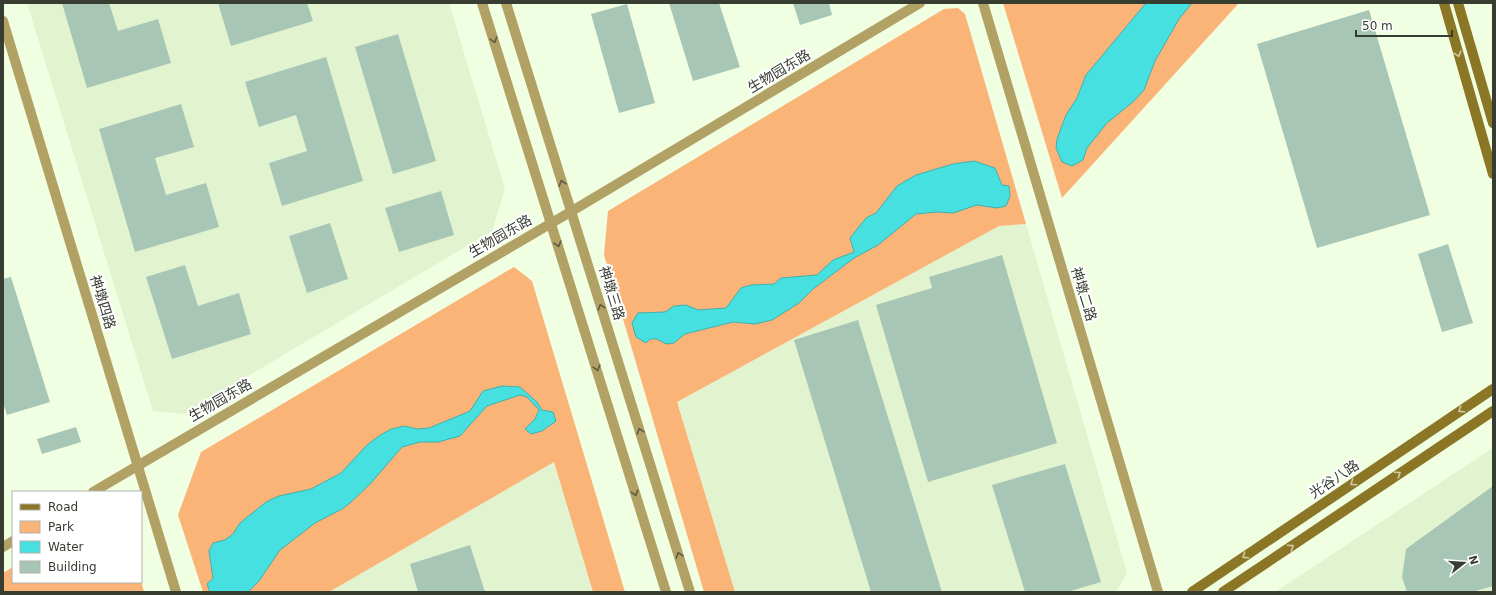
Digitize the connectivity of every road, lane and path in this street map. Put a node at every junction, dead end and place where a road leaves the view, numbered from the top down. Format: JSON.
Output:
{"nodes":[{"id":1,"x":482,"y":3,"type":"edge"},
{"id":2,"x":506,"y":3,"type":"edge"},
{"id":3,"x":920,"y":3,"type":"edge"},
{"id":4,"x":983,"y":3,"type":"edge"},
{"id":5,"x":1444,"y":3,"type":"edge"},
{"id":6,"x":1458,"y":3,"type":"edge"},
{"id":7,"x":3,"y":21,"type":"edge"},
{"id":8,"x":1493,"y":123,"type":"edge"},
{"id":9,"x":1493,"y":174,"type":"edge"},
{"id":10,"x":572,"y":212,"type":"junction"},
{"id":11,"x":551,"y":222,"type":"junction"},
{"id":12,"x":1493,"y":389,"type":"edge"},
{"id":13,"x":1493,"y":410,"type":"edge"},
{"id":14,"x":138,"y":465,"type":"junction"},
{"id":15,"x":95,"y":491,"type":"edge"},
{"id":16,"x":12,"y":542,"type":"edge"},
{"id":17,"x":3,"y":547,"type":"edge"},
{"id":18,"x":176,"y":592,"type":"edge"},
{"id":19,"x":666,"y":592,"type":"edge"},
{"id":20,"x":690,"y":592,"type":"edge"},
{"id":21,"x":1158,"y":592,"type":"edge"},
{"id":22,"x":1192,"y":592,"type":"edge"},
{"id":23,"x":1223,"y":592,"type":"edge"}],
"edges":[{"from":1,"to":11,"type":"street","one_way":true},
{"from":10,"to":2,"type":"street","name":"神墩三路","one_way":true},
{"from":3,"to":10,"type":"street","name":"生物园东路"},
{"from":4,"to":21,"type":"street","name":"神墩二路"},
{"from":5,"to":9,"type":"main road","one_way":true},
{"from":6,"to":8,"type":"main road"},
{"from":7,"to":14,"type":"street","name":"神墩四路"},
{"from":10,"to":11,"type":"street","name":"生物园东路"},
{"from":20,"to":10,"type":"street","name":"神墩三路","one_way":true},
{"from":11,"to":14,"type":"street","name":"生物园东路"},
{"from":11,"to":19,"type":"street","one_way":true},
{"from":12,"to":22,"type":"main road","name":"光谷八路","one_way":true},
{"from":23,"to":13,"type":"main road","one_way":true},
{"from":14,"to":15,"type":"street","name":"生物园东路"},
{"from":14,"to":18,"type":"street","name":"神墩四路"},
{"from":16,"to":17,"type":"street"}]}
